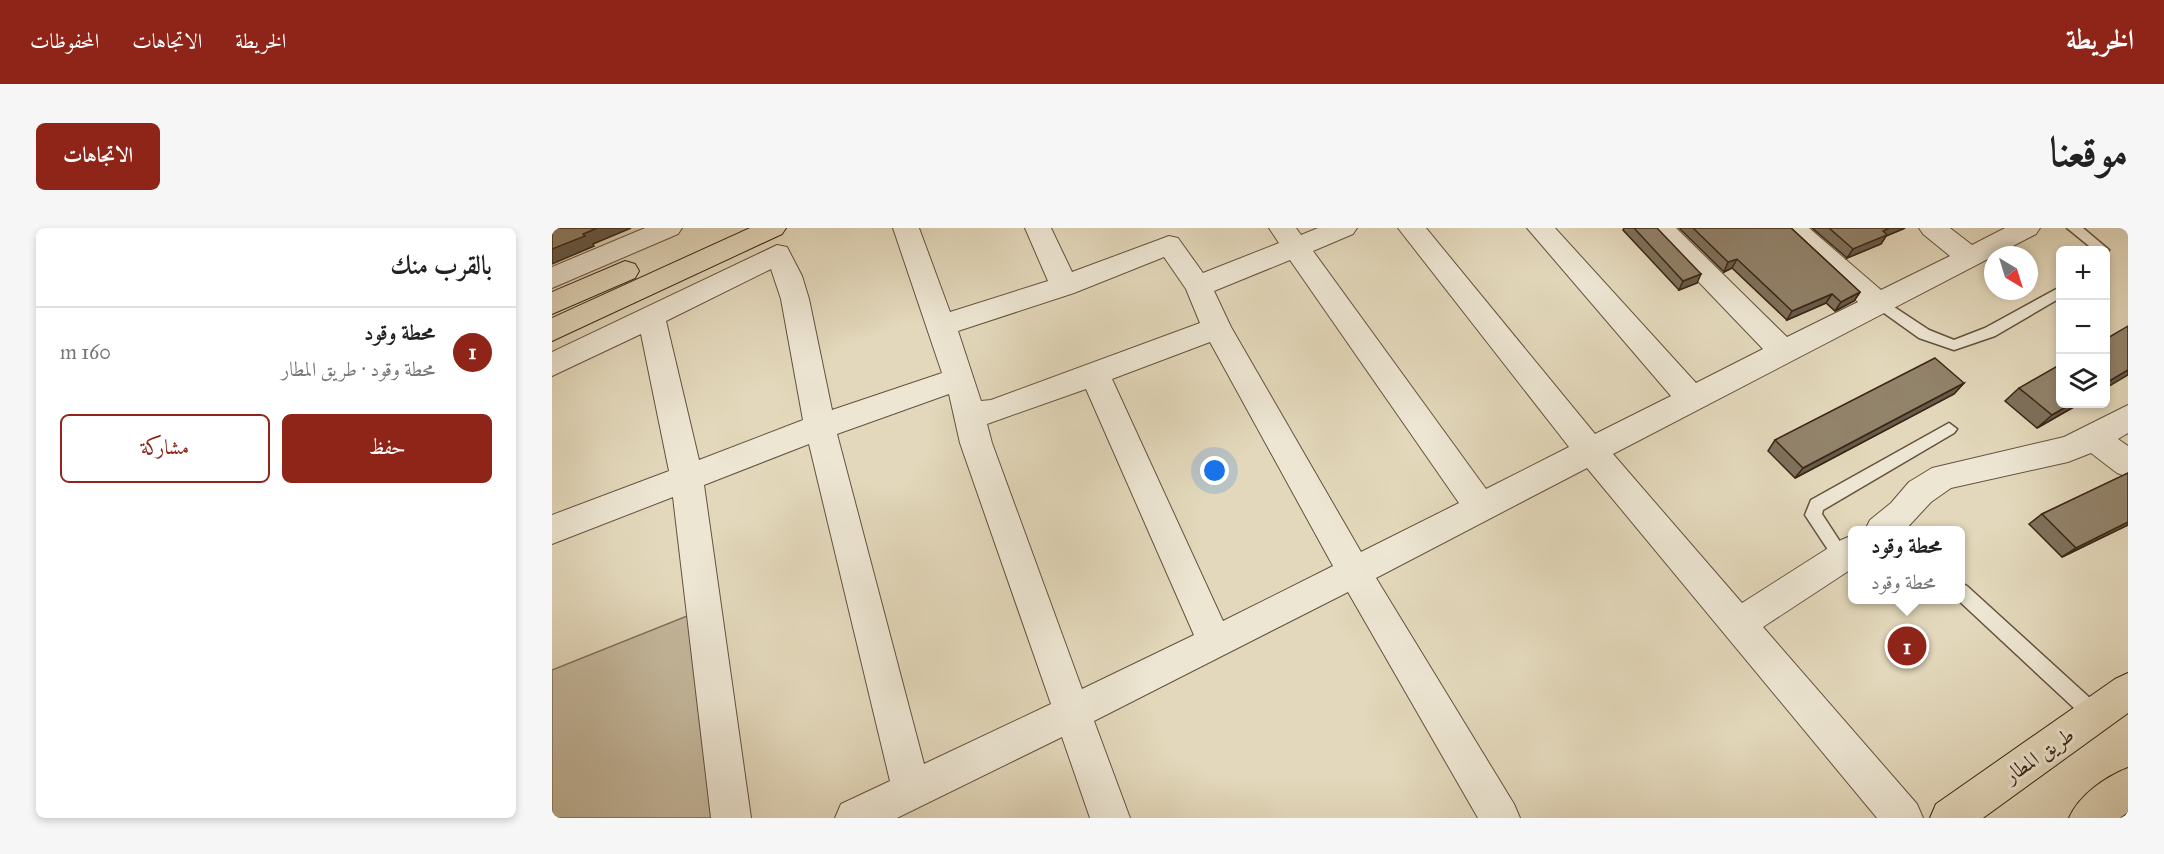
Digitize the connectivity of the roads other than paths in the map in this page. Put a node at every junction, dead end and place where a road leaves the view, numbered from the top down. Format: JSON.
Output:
{"nodes":[{"id":1,"x":669,"y":228,"type":"edge"},
{"id":2,"x":723,"y":228,"type":"edge"},
{"id":3,"x":906,"y":228,"type":"edge"},
{"id":4,"x":1038,"y":228,"type":"edge"},
{"id":5,"x":1344,"y":228,"type":"edge"},
{"id":6,"x":1411,"y":228,"type":"edge"},
{"id":7,"x":1540,"y":228,"type":"edge"},
{"id":8,"x":1660,"y":228,"type":"edge"},
{"id":9,"x":1792,"y":228,"type":"edge"},
{"id":10,"x":1932,"y":228,"type":"edge"},
{"id":11,"x":2027,"y":228,"type":"edge"},
{"id":12,"x":2074,"y":228,"type":"edge"},
{"id":13,"x":774,"y":237,"type":"edge"},
{"id":14,"x":1165,"y":237,"type":"edge"},
{"id":15,"x":1288,"y":238,"type":"edge"},
{"id":16,"x":2097,"y":246,"type":"edge"},
{"id":17,"x":1968,"y":256,"type":"junction"},
{"id":18,"x":552,"y":278,"type":"edge"},
{"id":19,"x":1198,"y":285,"type":"junction"},
{"id":20,"x":1064,"y":286,"type":"junction"},
{"id":21,"x":2056,"y":295,"type":"edge"},
{"id":22,"x":1877,"y":303,"type":"junction"},
{"id":23,"x":552,"y":304,"type":"edge"},
{"id":24,"x":651,"y":315,"type":"junction"},
{"id":25,"x":942,"y":325,"type":"junction"},
{"id":26,"x":1217,"y":328,"type":"junction"},
{"id":27,"x":552,"y":330,"type":"edge"},
{"id":28,"x":1784,"y":352,"type":"junction"},
{"id":29,"x":552,"y":365,"type":"edge"},
{"id":30,"x":1094,"y":373,"type":"junction"},
{"id":31,"x":959,"y":379,"type":"junction"},
{"id":32,"x":1692,"y":399,"type":"junction"},
{"id":33,"x":969,"y":410,"type":"junction"},
{"id":34,"x":2128,"y":417,"type":"edge"},
{"id":35,"x":820,"y":427,"type":"junction"},
{"id":36,"x":1949,"y":429,"type":"dead end"},
{"id":37,"x":2095,"y":438,"type":"junction"},
{"id":38,"x":1591,"y":451,"type":"junction"},
{"id":39,"x":2128,"y":464,"type":"edge"},
{"id":40,"x":687,"y":479,"type":"junction"},
{"id":41,"x":1480,"y":507,"type":"junction"},
{"id":42,"x":1888,"y":526,"type":"edge"},
{"id":43,"x":552,"y":530,"type":"edge"},
{"id":44,"x":1847,"y":554,"type":"edge"},
{"id":45,"x":1354,"y":572,"type":"junction"},
{"id":46,"x":1965,"y":595,"type":"edge"},
{"id":47,"x":1739,"y":624,"type":"junction"},
{"id":48,"x":1215,"y":643,"type":"junction"},
{"id":49,"x":2128,"y":691,"type":"edge"},
{"id":50,"x":1072,"y":713,"type":"junction"},
{"id":51,"x":2095,"y":715,"type":"junction"},
{"id":52,"x":2128,"y":787,"type":"edge"},
{"id":53,"x":912,"y":789,"type":"junction"},
{"id":54,"x":731,"y":818,"type":"edge"},
{"id":55,"x":855,"y":818,"type":"edge"},
{"id":56,"x":1110,"y":818,"type":"edge"},
{"id":57,"x":1500,"y":818,"type":"edge"},
{"id":58,"x":1903,"y":818,"type":"edge"},
{"id":59,"x":1950,"y":818,"type":"edge"},
{"id":60,"x":2089,"y":818,"type":"edge"}],
"edges":[{"from":1,"to":18,"type":"street"},
{"from":2,"to":23,"type":"main road"},
{"from":3,"to":25,"type":"street"},
{"from":4,"to":20,"type":"street"},
{"from":5,"to":15,"type":"street"},
{"from":6,"to":38,"type":"street"},
{"from":7,"to":32,"type":"street"},
{"from":8,"to":28,"type":"street"},
{"from":9,"to":22,"type":"street"},
{"from":10,"to":17,"type":"street"},
{"from":11,"to":17,"type":"street"},
{"from":12,"to":16,"type":"lane"},
{"from":13,"to":24,"type":"street"},
{"from":13,"to":27,"type":"main road"},
{"from":13,"to":35,"type":"street"},
{"from":14,"to":19,"type":"street"},
{"from":14,"to":20,"type":"street"},
{"from":15,"to":19,"type":"street"},
{"from":15,"to":41,"type":"street"},
{"from":17,"to":22,"type":"street"},
{"from":19,"to":26,"type":"street"},
{"from":20,"to":25,"type":"street"},
{"from":21,"to":22,"type":"lane"},
{"from":22,"to":28,"type":"street"},
{"from":24,"to":29,"type":"street"},
{"from":24,"to":40,"type":"street"},
{"from":25,"to":31,"type":"street"},
{"from":26,"to":30,"type":"street"},
{"from":26,"to":45,"type":"street"},
{"from":28,"to":32,"type":"street"},
{"from":30,"to":33,"type":"street"},
{"from":30,"to":48,"type":"street"},
{"from":31,"to":33,"type":"street"},
{"from":31,"to":35,"type":"street"},
{"from":32,"to":38,"type":"street"},
{"from":33,"to":50,"type":"street"},
{"from":34,"to":37,"type":"street"},
{"from":35,"to":40,"type":"street"},
{"from":35,"to":53,"type":"street"},
{"from":36,"to":44,"type":"lane"},
{"from":37,"to":39,"type":"street"},
{"from":37,"to":42,"type":"street"},
{"from":38,"to":41,"type":"street"},
{"from":38,"to":47,"type":"street"},
{"from":40,"to":43,"type":"street"},
{"from":40,"to":54,"type":"street"},
{"from":41,"to":45,"type":"street"},
{"from":44,"to":47,"type":"street"},
{"from":45,"to":48,"type":"street"},
{"from":45,"to":57,"type":"street"},
{"from":46,"to":51,"type":"lane"},
{"from":47,"to":58,"type":"street"},
{"from":48,"to":50,"type":"street"},
{"from":49,"to":51,"type":"main road","name":"طريق المطار"},
{"from":50,"to":53,"type":"street"},
{"from":50,"to":56,"type":"street"},
{"from":51,"to":59,"type":"main road","name":"طريق المطار"},
{"from":52,"to":60,"type":"main road"},
{"from":53,"to":55,"type":"street"}]}
